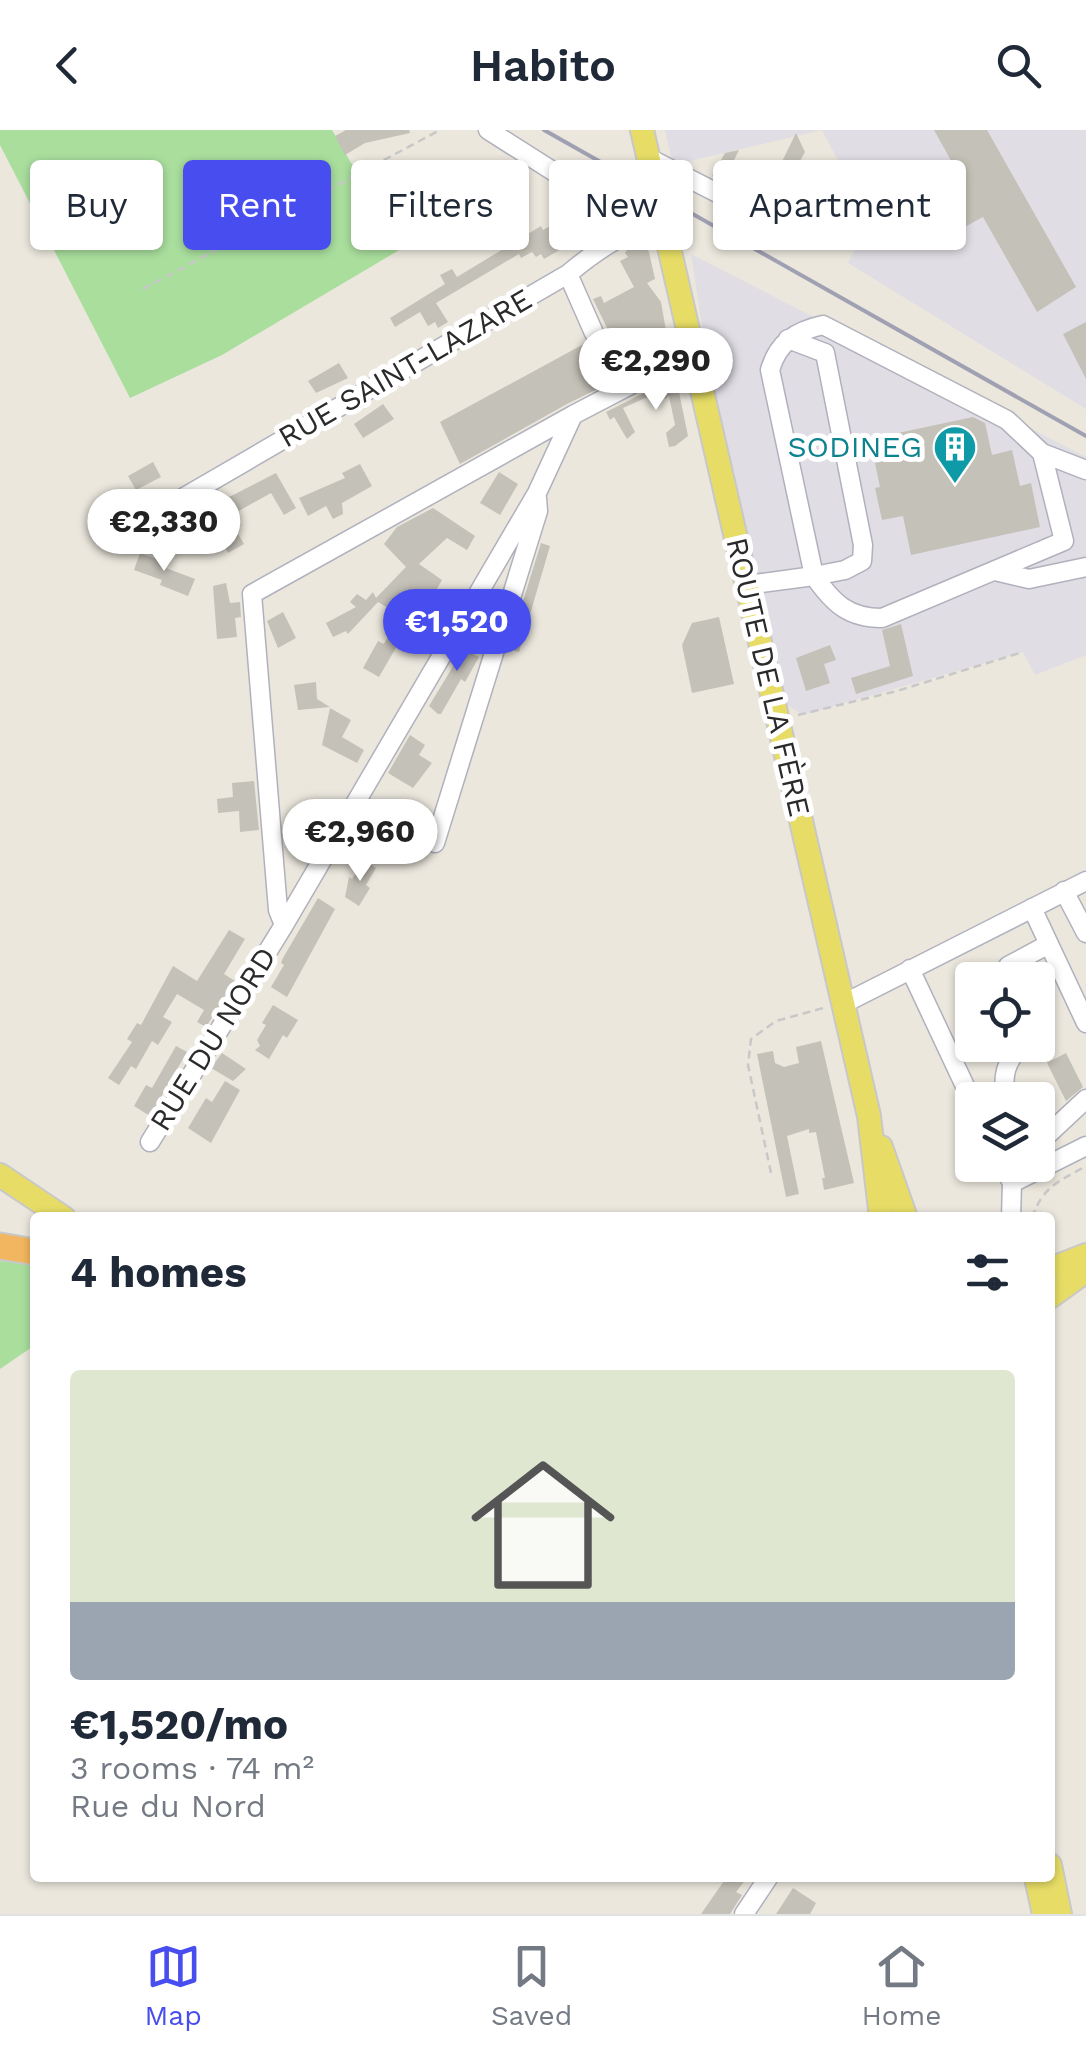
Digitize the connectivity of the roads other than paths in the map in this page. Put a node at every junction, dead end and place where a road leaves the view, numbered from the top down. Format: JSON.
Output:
{"nodes":[{"id":1,"x":488,"y":130,"type":"edge"},
{"id":2,"x":642,"y":130,"type":"edge"},
{"id":3,"x":648,"y":158,"type":"joint"},
{"id":4,"x":549,"y":166,"type":"edge"},
{"id":5,"x":713,"y":191,"type":"edge"},
{"id":6,"x":600,"y":250,"type":"edge"},
{"id":7,"x":663,"y":250,"type":"edge"},
{"id":8,"x":568,"y":274,"type":"junction"},
{"id":9,"x":594,"y":333,"type":"road end"},
{"id":10,"x":788,"y":339,"type":"junction"},
{"id":11,"x":696,"y":359,"type":"junction"},
{"id":12,"x":573,"y":415,"type":"junction"},
{"id":13,"x":1042,"y":453,"type":"junction"},
{"id":14,"x":1086,"y":470,"type":"edge"},
{"id":15,"x":537,"y":493,"type":"junction"},
{"id":16,"x":130,"y":502,"type":"dead end"},
{"id":17,"x":167,"y":507,"type":"junction"},
{"id":18,"x":182,"y":531,"type":"dead end"},
{"id":19,"x":1086,"y":567,"type":"edge"},
{"id":20,"x":995,"y":571,"type":"junction"},
{"id":21,"x":814,"y":576,"type":"junction"},
{"id":22,"x":747,"y":585,"type":"junction"},
{"id":23,"x":435,"y":843,"type":"dead end"},
{"id":24,"x":1086,"y":880,"type":"edge"},
{"id":25,"x":1064,"y":891,"type":"junction"},
{"id":26,"x":1032,"y":908,"type":"junction"},
{"id":27,"x":284,"y":925,"type":"junction"},
{"id":28,"x":1086,"y":933,"type":"edge"},
{"id":29,"x":1049,"y":944,"type":"junction"},
{"id":30,"x":1015,"y":962,"type":"edge"},
{"id":31,"x":910,"y":969,"type":"junction"},
{"id":32,"x":843,"y":1004,"type":"junction"},
{"id":33,"x":1086,"y":1023,"type":"edge"},
{"id":34,"x":1009,"y":1062,"type":"edge"},
{"id":35,"x":1005,"y":1069,"type":"junction"},
{"id":36,"x":963,"y":1082,"type":"edge"},
{"id":37,"x":1005,"y":1082,"type":"edge"},
{"id":38,"x":1011,"y":1082,"type":"edge"},
{"id":39,"x":1086,"y":1099,"type":"edge"},
{"id":40,"x":869,"y":1116,"type":"junction"},
{"id":41,"x":1055,"y":1125,"type":"edge"},
{"id":42,"x":150,"y":1142,"type":"dead end"},
{"id":43,"x":1086,"y":1146,"type":"edge"},
{"id":44,"x":1055,"y":1162,"type":"edge"},
{"id":45,"x":0,"y":1174,"type":"edge"},
{"id":46,"x":1012,"y":1183,"type":"edge"},
{"id":47,"x":55,"y":1212,"type":"edge"},
{"id":48,"x":879,"y":1212,"type":"edge"},
{"id":49,"x":904,"y":1212,"type":"edge"},
{"id":50,"x":1011,"y":1212,"type":"edge"},
{"id":51,"x":0,"y":1246,"type":"edge"},
{"id":52,"x":30,"y":1251,"type":"edge"},
{"id":53,"x":1086,"y":1255,"type":"edge"},
{"id":54,"x":1055,"y":1268,"type":"edge"},
{"id":55,"x":1086,"y":1271,"type":"edge"},
{"id":56,"x":1055,"y":1293,"type":"edge"},
{"id":57,"x":765,"y":1882,"type":"edge"},
{"id":58,"x":1037,"y":1882,"type":"edge"},
{"id":59,"x":1053,"y":1882,"type":"edge"},
{"id":60,"x":744,"y":1914,"type":"edge"},
{"id":61,"x":1044,"y":1914,"type":"edge"},
{"id":62,"x":1060,"y":1914,"type":"edge"}],
"edges":[{"from":1,"to":4,"type":"street"},
{"from":2,"to":3,"type":"main road","name":"ROUTE DE LA FÈRE"},
{"from":3,"to":5,"type":"street"},
{"from":6,"to":8,"type":"street","name":"RUE SAINT-LAZARE"},
{"from":7,"to":11,"type":"main road","name":"ROUTE DE LA FÈRE"},
{"from":8,"to":9,"type":"street"},
{"from":8,"to":17,"type":"street","name":"RUE SAINT-LAZARE"},
{"from":10,"to":13,"type":"street"},
{"from":10,"to":21,"type":"street"},
{"from":10,"to":21,"type":"street"},
{"from":11,"to":12,"type":"street"},
{"from":11,"to":22,"type":"main road","name":"ROUTE DE LA FÈRE"},
{"from":12,"to":15,"type":"street","name":"RUE DU NORD"},
{"from":12,"to":27,"type":"street"},
{"from":13,"to":14,"type":"street"},
{"from":13,"to":20,"type":"street"},
{"from":15,"to":23,"type":"street"},
{"from":15,"to":27,"type":"street","name":"RUE DU NORD"},
{"from":16,"to":17,"type":"street"},
{"from":17,"to":18,"type":"street"},
{"from":19,"to":20,"type":"street"},
{"from":20,"to":21,"type":"street"},
{"from":21,"to":22,"type":"street"},
{"from":22,"to":32,"type":"main road","name":"ROUTE DE LA FÈRE"},
{"from":24,"to":25,"type":"street"},
{"from":25,"to":26,"type":"street"},
{"from":25,"to":28,"type":"street"},
{"from":26,"to":29,"type":"street"},
{"from":26,"to":31,"type":"street"},
{"from":27,"to":42,"type":"street","name":"RUE DU NORD"},
{"from":29,"to":30,"type":"street"},
{"from":29,"to":33,"type":"street"},
{"from":31,"to":32,"type":"street"},
{"from":31,"to":36,"type":"street"},
{"from":32,"to":40,"type":"main road","name":"ROUTE DE LA FÈRE"},
{"from":34,"to":35,"type":"street"},
{"from":35,"to":37,"type":"street"},
{"from":35,"to":38,"type":"street"},
{"from":39,"to":41,"type":"street"},
{"from":40,"to":48,"type":"main road","name":"ROUTE DE LA FÈRE"},
{"from":40,"to":49,"type":"main road","name":"ROUTE DE LA FÈRE"},
{"from":43,"to":44,"type":"street"},
{"from":45,"to":47,"type":"main road"},
{"from":46,"to":50,"type":"street"},
{"from":51,"to":52,"type":"highway"},
{"from":53,"to":54,"type":"main road"},
{"from":55,"to":56,"type":"main road"},
{"from":57,"to":60,"type":"street"},
{"from":58,"to":61,"type":"main road"},
{"from":59,"to":62,"type":"main road"}]}
